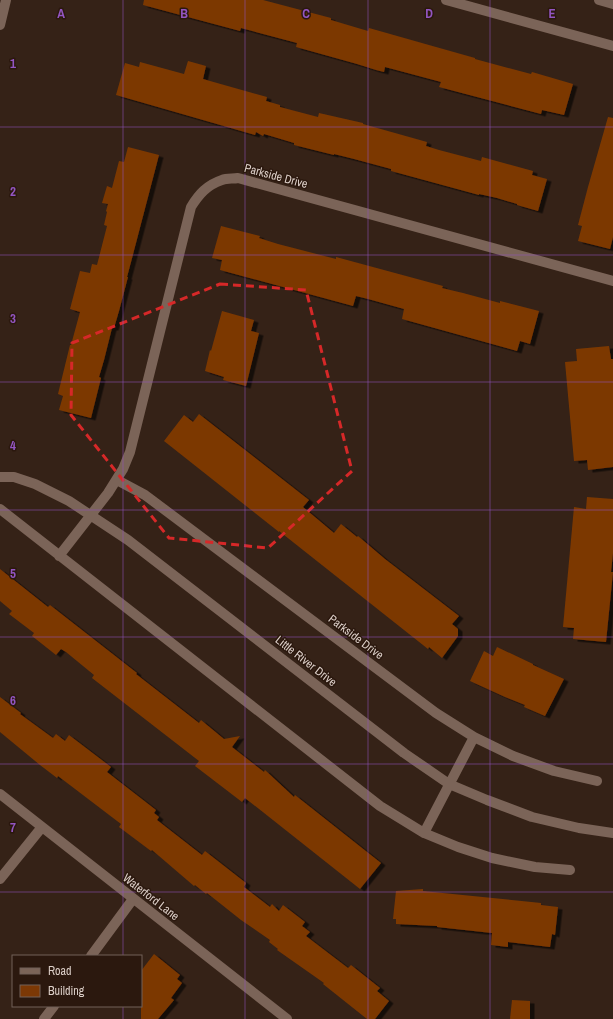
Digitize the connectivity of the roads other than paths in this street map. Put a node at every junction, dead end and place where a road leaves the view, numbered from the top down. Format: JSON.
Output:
{"nodes":[{"id":1,"x":6,"y":0,"type":"edge"},
{"id":2,"x":446,"y":0,"type":"edge"},
{"id":3,"x":599,"y":0,"type":"edge"},
{"id":4,"x":613,"y":4,"type":"edge"},
{"id":5,"x":0,"y":25,"type":"edge"},
{"id":6,"x":613,"y":46,"type":"edge"},
{"id":7,"x":613,"y":281,"type":"edge"},
{"id":8,"x":0,"y":477,"type":"edge"},
{"id":9,"x":117,"y":480,"type":"junction"},
{"id":10,"x":0,"y":509,"type":"edge"},
{"id":11,"x":91,"y":516,"type":"junction"},
{"id":12,"x":59,"y":556,"type":"junction"},
{"id":13,"x":474,"y":737,"type":"junction"},
{"id":14,"x":597,"y":781,"type":"dead end"},
{"id":15,"x":449,"y":784,"type":"junction"},
{"id":16,"x":0,"y":794,"type":"edge"},
{"id":17,"x":42,"y":828,"type":"junction"},
{"id":18,"x":424,"y":833,"type":"junction"},
{"id":19,"x":613,"y":833,"type":"edge"},
{"id":20,"x":570,"y":870,"type":"dead end"},
{"id":21,"x":0,"y":879,"type":"edge"},
{"id":22,"x":133,"y":899,"type":"junction"},
{"id":23,"x":92,"y":955,"type":"edge"},
{"id":24,"x":53,"y":1007,"type":"edge"},
{"id":25,"x":44,"y":1019,"type":"edge"},
{"id":26,"x":287,"y":1019,"type":"edge"}],
"edges":[{"from":1,"to":5,"type":"street"},
{"from":2,"to":6,"type":"street"},
{"from":3,"to":4,"type":"street"},
{"from":7,"to":9,"type":"street","name":"Parkside Drive"},
{"from":8,"to":11,"type":"street","name":"Little River Drive"},
{"from":9,"to":11,"type":"street","name":"Parkside Drive"},
{"from":9,"to":13,"type":"street","name":"Parkside Drive"},
{"from":10,"to":12,"type":"street"},
{"from":11,"to":12,"type":"street","name":"Parkside Drive"},
{"from":11,"to":15,"type":"street","name":"Little River Drive"},
{"from":12,"to":18,"type":"street"},
{"from":13,"to":14,"type":"street","name":"Parkside Drive"},
{"from":13,"to":15,"type":"street"},
{"from":15,"to":18,"type":"street"},
{"from":15,"to":19,"type":"street","name":"Little River Drive"},
{"from":16,"to":17,"type":"street","name":"Waterford Lane"},
{"from":17,"to":21,"type":"street"},
{"from":17,"to":22,"type":"street","name":"Waterford Lane"},
{"from":18,"to":20,"type":"street"},
{"from":22,"to":23,"type":"street"},
{"from":22,"to":26,"type":"street","name":"Waterford Lane"},
{"from":24,"to":25,"type":"street"}]}
